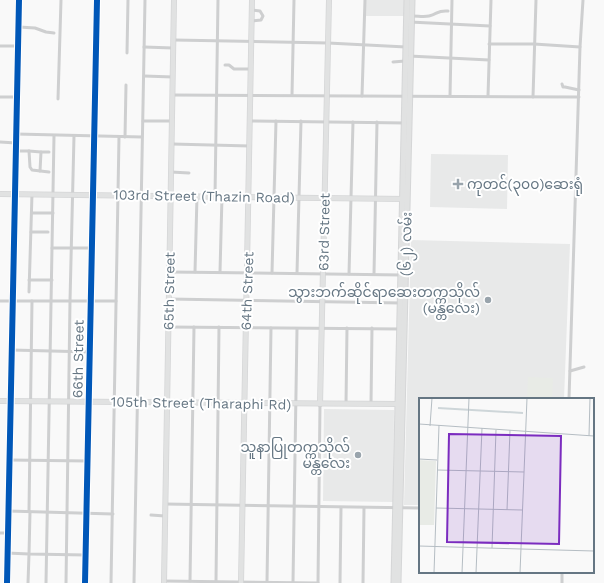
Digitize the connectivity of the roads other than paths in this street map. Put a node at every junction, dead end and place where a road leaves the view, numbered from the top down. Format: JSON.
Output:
{"nodes":[{"id":1,"x":19,"y":0,"type":"edge"},
{"id":2,"x":61,"y":0,"type":"edge"},
{"id":3,"x":97,"y":0,"type":"edge"},
{"id":4,"x":128,"y":0,"type":"edge"},
{"id":5,"x":146,"y":0,"type":"edge"},
{"id":6,"x":174,"y":0,"type":"edge"},
{"id":7,"x":218,"y":0,"type":"edge"},
{"id":8,"x":252,"y":0,"type":"edge"},
{"id":9,"x":294,"y":0,"type":"edge"},
{"id":10,"x":329,"y":0,"type":"edge"},
{"id":11,"x":365,"y":0,"type":"edge"},
{"id":12,"x":407,"y":0,"type":"edge"},
{"id":13,"x":412,"y":0,"type":"edge"},
{"id":14,"x":452,"y":0,"type":"edge"},
{"id":15,"x":491,"y":0,"type":"edge"},
{"id":16,"x":536,"y":0,"type":"edge"},
{"id":17,"x":583,"y":0,"type":"edge"},
{"id":18,"x":252,"y":10,"type":"junction"},
{"id":19,"x":448,"y":11,"type":"dead end"},
{"id":20,"x":413,"y":16,"type":"junction"},
{"id":21,"x":251,"y":21,"type":"junction"},
{"id":22,"x":406,"y":22,"type":"junction"},
{"id":23,"x":412,"y":22,"type":"junction"},
{"id":24,"x":451,"y":24,"type":"junction"},
{"id":25,"x":490,"y":26,"type":"junction"},
{"id":26,"x":18,"y":27,"type":"junction"},
{"id":27,"x":54,"y":32,"type":"dead end"},
{"id":28,"x":174,"y":40,"type":"junction"},
{"id":29,"x":216,"y":41,"type":"junction"},
{"id":30,"x":251,"y":42,"type":"junction"},
{"id":31,"x":294,"y":43,"type":"junction"},
{"id":32,"x":328,"y":43,"type":"junction"},
{"id":33,"x":489,"y":44,"type":"junction"},
{"id":34,"x":534,"y":44,"type":"junction"},
{"id":35,"x":363,"y":45,"type":"junction"},
{"id":36,"x":0,"y":46,"type":"edge"},
{"id":37,"x":18,"y":46,"type":"junction"},
{"id":38,"x":406,"y":47,"type":"junction"},
{"id":39,"x":412,"y":47,"type":"junction"},
{"id":40,"x":580,"y":47,"type":"junction"},
{"id":41,"x":144,"y":48,"type":"junction"},
{"id":42,"x":173,"y":48,"type":"junction"},
{"id":43,"x":127,"y":53,"type":"dead end"},
{"id":44,"x":450,"y":58,"type":"junction"},
{"id":45,"x":405,"y":59,"type":"junction"},
{"id":46,"x":412,"y":59,"type":"junction"},
{"id":47,"x":489,"y":60,"type":"junction"},
{"id":48,"x":393,"y":62,"type":"dead end"},
{"id":49,"x":225,"y":65,"type":"dead end"},
{"id":50,"x":250,"y":68,"type":"junction"},
{"id":51,"x":144,"y":76,"type":"junction"},
{"id":52,"x":173,"y":77,"type":"junction"},
{"id":53,"x":562,"y":84,"type":"dead end"},
{"id":54,"x":126,"y":85,"type":"dead end"},
{"id":55,"x":579,"y":90,"type":"junction"},
{"id":56,"x":173,"y":94,"type":"junction"},
{"id":57,"x":216,"y":95,"type":"junction"},
{"id":58,"x":250,"y":95,"type":"junction"},
{"id":59,"x":292,"y":95,"type":"junction"},
{"id":60,"x":326,"y":95,"type":"junction"},
{"id":61,"x":362,"y":96,"type":"junction"},
{"id":62,"x":450,"y":96,"type":"junction"},
{"id":63,"x":488,"y":96,"type":"junction"},
{"id":64,"x":0,"y":97,"type":"edge"},
{"id":65,"x":16,"y":97,"type":"junction"},
{"id":66,"x":408,"y":97,"type":"junction"},
{"id":67,"x":533,"y":97,"type":"junction"},
{"id":68,"x":579,"y":97,"type":"junction"},
{"id":69,"x":58,"y":99,"type":"dead end"},
{"id":70,"x":143,"y":121,"type":"junction"},
{"id":71,"x":172,"y":121,"type":"junction"},
{"id":72,"x":250,"y":121,"type":"junction"},
{"id":73,"x":276,"y":121,"type":"junction"},
{"id":74,"x":301,"y":121,"type":"junction"},
{"id":75,"x":326,"y":121,"type":"junction"},
{"id":76,"x":353,"y":122,"type":"junction"},
{"id":77,"x":377,"y":122,"type":"junction"},
{"id":78,"x":407,"y":123,"type":"junction"},
{"id":79,"x":16,"y":134,"type":"junction"},
{"id":80,"x":54,"y":136,"type":"junction"},
{"id":81,"x":74,"y":136,"type":"junction"},
{"id":82,"x":94,"y":136,"type":"junction"},
{"id":83,"x":119,"y":137,"type":"junction"},
{"id":84,"x":125,"y":137,"type":"junction"},
{"id":85,"x":142,"y":137,"type":"junction"},
{"id":86,"x":0,"y":142,"type":"edge"},
{"id":87,"x":16,"y":143,"type":"junction"},
{"id":88,"x":172,"y":144,"type":"junction"},
{"id":89,"x":215,"y":145,"type":"junction"},
{"id":90,"x":250,"y":146,"type":"junction"},
{"id":91,"x":16,"y":151,"type":"junction"},
{"id":92,"x":29,"y":151,"type":"junction"},
{"id":93,"x":41,"y":152,"type":"junction"},
{"id":94,"x":50,"y":152,"type":"dead end"},
{"id":95,"x":40,"y":171,"type":"junction"},
{"id":96,"x":49,"y":172,"type":"dead end"},
{"id":97,"x":171,"y":172,"type":"junction"},
{"id":98,"x":189,"y":173,"type":"dead end"},
{"id":99,"x":0,"y":194,"type":"edge"},
{"id":100,"x":14,"y":194,"type":"junction"},
{"id":101,"x":32,"y":194,"type":"junction"},
{"id":102,"x":53,"y":194,"type":"junction"},
{"id":103,"x":72,"y":194,"type":"junction"},
{"id":104,"x":93,"y":195,"type":"junction"},
{"id":105,"x":118,"y":195,"type":"junction"},
{"id":106,"x":141,"y":195,"type":"junction"},
{"id":107,"x":170,"y":196,"type":"junction"},
{"id":108,"x":197,"y":196,"type":"junction"},
{"id":109,"x":215,"y":196,"type":"junction"},
{"id":110,"x":222,"y":196,"type":"junction"},
{"id":111,"x":249,"y":197,"type":"junction"},
{"id":112,"x":274,"y":197,"type":"junction"},
{"id":113,"x":298,"y":197,"type":"junction"},
{"id":114,"x":324,"y":198,"type":"junction"},
{"id":115,"x":350,"y":198,"type":"junction"},
{"id":116,"x":376,"y":198,"type":"junction"},
{"id":117,"x":405,"y":199,"type":"junction"},
{"id":118,"x":32,"y":213,"type":"junction"},
{"id":119,"x":53,"y":213,"type":"junction"},
{"id":120,"x":31,"y":232,"type":"junction"},
{"id":121,"x":48,"y":232,"type":"dead end"},
{"id":122,"x":52,"y":248,"type":"junction"},
{"id":123,"x":71,"y":248,"type":"junction"},
{"id":124,"x":93,"y":248,"type":"junction"},
{"id":125,"x":170,"y":272,"type":"junction"},
{"id":126,"x":195,"y":272,"type":"junction"},
{"id":127,"x":220,"y":272,"type":"junction"},
{"id":128,"x":247,"y":272,"type":"junction"},
{"id":129,"x":272,"y":273,"type":"junction"},
{"id":130,"x":297,"y":273,"type":"junction"},
{"id":131,"x":323,"y":273,"type":"junction"},
{"id":132,"x":349,"y":274,"type":"junction"},
{"id":133,"x":374,"y":274,"type":"junction"},
{"id":134,"x":403,"y":275,"type":"junction"},
{"id":135,"x":29,"y":280,"type":"junction"},
{"id":136,"x":52,"y":280,"type":"junction"},
{"id":137,"x":28,"y":292,"type":"dead end"},
{"id":138,"x":169,"y":299,"type":"junction"},
{"id":139,"x":247,"y":300,"type":"junction"},
{"id":140,"x":0,"y":301,"type":"edge"},
{"id":141,"x":12,"y":301,"type":"junction"},
{"id":142,"x":32,"y":301,"type":"junction"},
{"id":143,"x":52,"y":301,"type":"junction"},
{"id":144,"x":70,"y":301,"type":"junction"},
{"id":145,"x":92,"y":301,"type":"junction"},
{"id":146,"x":116,"y":301,"type":"junction"},
{"id":147,"x":322,"y":301,"type":"junction"},
{"id":148,"x":402,"y":303,"type":"junction"},
{"id":149,"x":168,"y":327,"type":"junction"},
{"id":150,"x":194,"y":327,"type":"junction"},
{"id":151,"x":219,"y":327,"type":"junction"},
{"id":152,"x":246,"y":328,"type":"junction"},
{"id":153,"x":271,"y":328,"type":"junction"},
{"id":154,"x":347,"y":328,"type":"junction"},
{"id":155,"x":372,"y":328,"type":"junction"},
{"id":156,"x":297,"y":329,"type":"junction"},
{"id":157,"x":322,"y":329,"type":"junction"},
{"id":158,"x":402,"y":329,"type":"junction"},
{"id":159,"x":11,"y":350,"type":"junction"},
{"id":160,"x":31,"y":350,"type":"junction"},
{"id":161,"x":50,"y":351,"type":"junction"},
{"id":162,"x":69,"y":352,"type":"junction"},
{"id":163,"x":91,"y":352,"type":"junction"},
{"id":164,"x":584,"y":367,"type":"dead end"},
{"id":165,"x":570,"y":372,"type":"junction"},
{"id":166,"x":569,"y":398,"type":"edge"},
{"id":167,"x":0,"y":401,"type":"edge"},
{"id":168,"x":10,"y":401,"type":"junction"},
{"id":169,"x":30,"y":401,"type":"junction"},
{"id":170,"x":49,"y":401,"type":"junction"},
{"id":171,"x":68,"y":401,"type":"junction"},
{"id":172,"x":90,"y":402,"type":"junction"},
{"id":173,"x":115,"y":402,"type":"junction"},
{"id":174,"x":136,"y":402,"type":"junction"},
{"id":175,"x":167,"y":402,"type":"junction"},
{"id":176,"x":192,"y":402,"type":"junction"},
{"id":177,"x":218,"y":402,"type":"junction"},
{"id":178,"x":244,"y":403,"type":"junction"},
{"id":179,"x":270,"y":404,"type":"junction"},
{"id":180,"x":295,"y":404,"type":"junction"},
{"id":181,"x":320,"y":404,"type":"junction"},
{"id":182,"x":346,"y":404,"type":"junction"},
{"id":183,"x":371,"y":404,"type":"junction"},
{"id":184,"x":401,"y":404,"type":"junction"},
{"id":185,"x":9,"y":460,"type":"junction"},
{"id":186,"x":29,"y":460,"type":"junction"},
{"id":187,"x":48,"y":461,"type":"junction"},
{"id":188,"x":68,"y":461,"type":"junction"},
{"id":189,"x":88,"y":461,"type":"junction"},
{"id":190,"x":165,"y":504,"type":"junction"},
{"id":191,"x":191,"y":504,"type":"junction"},
{"id":192,"x":217,"y":504,"type":"junction"},
{"id":193,"x":243,"y":505,"type":"junction"},
{"id":194,"x":268,"y":506,"type":"junction"},
{"id":195,"x":295,"y":506,"type":"junction"},
{"id":196,"x":318,"y":507,"type":"junction"},
{"id":197,"x":341,"y":508,"type":"junction"},
{"id":198,"x":364,"y":508,"type":"junction"},
{"id":199,"x":398,"y":508,"type":"junction"},
{"id":200,"x":419,"y":508,"type":"edge"},
{"id":201,"x":8,"y":511,"type":"junction"},
{"id":202,"x":29,"y":512,"type":"junction"},
{"id":203,"x":48,"y":512,"type":"junction"},
{"id":204,"x":67,"y":512,"type":"junction"},
{"id":205,"x":87,"y":513,"type":"junction"},
{"id":206,"x":113,"y":514,"type":"junction"},
{"id":207,"x":151,"y":515,"type":"dead end"},
{"id":208,"x":165,"y":516,"type":"junction"},
{"id":209,"x":0,"y":533,"type":"edge"},
{"id":210,"x":8,"y":533,"type":"junction"},
{"id":211,"x":7,"y":554,"type":"junction"},
{"id":212,"x":29,"y":554,"type":"junction"},
{"id":213,"x":47,"y":555,"type":"junction"},
{"id":214,"x":66,"y":555,"type":"junction"},
{"id":215,"x":86,"y":555,"type":"junction"},
{"id":216,"x":562,"y":573,"type":"edge"},
{"id":217,"x":562,"y":578,"type":"junction"},
{"id":218,"x":568,"y":578,"type":"dead end"},
{"id":219,"x":190,"y":581,"type":"junction"},
{"id":220,"x":216,"y":581,"type":"junction"},
{"id":221,"x":164,"y":582,"type":"edge"},
{"id":222,"x":241,"y":582,"type":"edge"},
{"id":223,"x":267,"y":582,"type":"edge"},
{"id":224,"x":293,"y":582,"type":"edge"},
{"id":225,"x":7,"y":583,"type":"edge"},
{"id":226,"x":28,"y":583,"type":"edge"},
{"id":227,"x":46,"y":583,"type":"edge"},
{"id":228,"x":66,"y":583,"type":"edge"},
{"id":229,"x":85,"y":583,"type":"edge"},
{"id":230,"x":111,"y":583,"type":"edge"},
{"id":231,"x":134,"y":583,"type":"edge"},
{"id":232,"x":318,"y":583,"type":"edge"},
{"id":233,"x":340,"y":583,"type":"edge"},
{"id":234,"x":363,"y":583,"type":"edge"},
{"id":235,"x":394,"y":583,"type":"edge"},
{"id":236,"x":398,"y":583,"type":"edge"},
{"id":237,"x":562,"y":583,"type":"edge"}],
"edges":[{"from":1,"to":26,"type":"street"},
{"from":2,"to":69,"type":"street"},
{"from":3,"to":82,"type":"street","name":"66th Street"},
{"from":4,"to":43,"type":"street"},
{"from":5,"to":41,"type":"street"},
{"from":6,"to":28,"type":"street","name":"65th Street"},
{"from":7,"to":29,"type":"street"},
{"from":8,"to":18,"type":"street","name":"64th Street"},
{"from":9,"to":31,"type":"street"},
{"from":10,"to":32,"type":"street","name":"63rd Street"},
{"from":11,"to":35,"type":"street"},
{"from":12,"to":22,"type":"main road","name":"(၆၂) လမ်း"},
{"from":13,"to":20,"type":"main road","name":"(၆၂) လမ်း"},
{"from":14,"to":24,"type":"street"},
{"from":15,"to":25,"type":"street"},
{"from":16,"to":34,"type":"street"},
{"from":17,"to":40,"type":"street"},
{"from":18,"to":21,"type":"street","name":"64th Street"},
{"from":18,"to":21,"type":"street"},
{"from":19,"to":20,"type":"street"},
{"from":20,"to":23,"type":"main road","name":"(၆၂) လမ်း"},
{"from":21,"to":30,"type":"street","name":"64th Street"},
{"from":22,"to":23,"type":"street"},
{"from":22,"to":38,"type":"main road","name":"(၆၂) လမ်း"},
{"from":23,"to":24,"type":"street"},
{"from":23,"to":39,"type":"main road","name":"(၆၂) လမ်း"},
{"from":24,"to":25,"type":"street"},
{"from":24,"to":44,"type":"street"},
{"from":25,"to":33,"type":"street"},
{"from":26,"to":27,"type":"street"},
{"from":26,"to":37,"type":"street"},
{"from":28,"to":29,"type":"street"},
{"from":28,"to":42,"type":"street","name":"65th Street"},
{"from":29,"to":30,"type":"street"},
{"from":29,"to":57,"type":"street"},
{"from":30,"to":31,"type":"street"},
{"from":30,"to":50,"type":"street","name":"64th Street"},
{"from":31,"to":32,"type":"street"},
{"from":31,"to":59,"type":"street"},
{"from":32,"to":35,"type":"street"},
{"from":32,"to":60,"type":"street","name":"63rd Street"},
{"from":33,"to":34,"type":"street"},
{"from":33,"to":47,"type":"street"},
{"from":34,"to":40,"type":"street"},
{"from":34,"to":67,"type":"street"},
{"from":35,"to":38,"type":"street"},
{"from":35,"to":61,"type":"street"},
{"from":36,"to":37,"type":"street"},
{"from":37,"to":65,"type":"street"},
{"from":38,"to":39,"type":"street"},
{"from":38,"to":45,"type":"main road","name":"(၆၂) လမ်း"},
{"from":39,"to":46,"type":"main road","name":"(၆၂) လမ်း"},
{"from":40,"to":55,"type":"street"},
{"from":41,"to":42,"type":"street"},
{"from":41,"to":51,"type":"street"},
{"from":42,"to":52,"type":"street","name":"65th Street"},
{"from":44,"to":46,"type":"street"},
{"from":44,"to":47,"type":"street"},
{"from":44,"to":62,"type":"street"},
{"from":45,"to":46,"type":"street"},
{"from":45,"to":48,"type":"street"},
{"from":45,"to":66,"type":"main road","name":"(၆၂) လမ်း"},
{"from":46,"to":66,"type":"main road","name":"(၆၂) လမ်း"},
{"from":47,"to":63,"type":"street"},
{"from":49,"to":50,"type":"street"},
{"from":50,"to":58,"type":"street","name":"64th Street"},
{"from":51,"to":52,"type":"street"},
{"from":51,"to":70,"type":"street"},
{"from":52,"to":56,"type":"street","name":"65th Street"},
{"from":53,"to":55,"type":"street"},
{"from":54,"to":84,"type":"street"},
{"from":55,"to":68,"type":"street"},
{"from":56,"to":57,"type":"street"},
{"from":56,"to":71,"type":"street","name":"65th Street"},
{"from":57,"to":58,"type":"street"},
{"from":57,"to":89,"type":"street"},
{"from":58,"to":59,"type":"street"},
{"from":58,"to":72,"type":"street","name":"64th Street"},
{"from":59,"to":60,"type":"street"},
{"from":60,"to":61,"type":"street"},
{"from":60,"to":75,"type":"street","name":"63rd Street"},
{"from":61,"to":66,"type":"street"},
{"from":62,"to":63,"type":"street"},
{"from":62,"to":66,"type":"street"},
{"from":63,"to":67,"type":"street"},
{"from":64,"to":65,"type":"street"},
{"from":65,"to":79,"type":"street"},
{"from":66,"to":78,"type":"main road","name":"(၆၂) လမ်း"},
{"from":67,"to":68,"type":"street"},
{"from":68,"to":165,"type":"street"},
{"from":70,"to":71,"type":"street"},
{"from":70,"to":85,"type":"street"},
{"from":71,"to":88,"type":"street","name":"65th Street"},
{"from":72,"to":73,"type":"street"},
{"from":72,"to":90,"type":"street","name":"64th Street"},
{"from":73,"to":74,"type":"street"},
{"from":73,"to":112,"type":"street"},
{"from":74,"to":75,"type":"street"},
{"from":74,"to":113,"type":"street"},
{"from":75,"to":76,"type":"street"},
{"from":75,"to":114,"type":"street","name":"63rd Street"},
{"from":76,"to":77,"type":"street"},
{"from":76,"to":115,"type":"street"},
{"from":77,"to":78,"type":"street"},
{"from":77,"to":116,"type":"street"},
{"from":78,"to":117,"type":"main road","name":"(၆၂) လမ်း"},
{"from":79,"to":80,"type":"street"},
{"from":79,"to":87,"type":"street"},
{"from":80,"to":81,"type":"street"},
{"from":80,"to":102,"type":"street"},
{"from":81,"to":82,"type":"street"},
{"from":81,"to":103,"type":"street"},
{"from":82,"to":83,"type":"street"},
{"from":82,"to":104,"type":"street","name":"66th Street"},
{"from":83,"to":84,"type":"street"},
{"from":83,"to":105,"type":"street"},
{"from":84,"to":85,"type":"street"},
{"from":85,"to":106,"type":"street"},
{"from":86,"to":87,"type":"street"},
{"from":87,"to":91,"type":"street"},
{"from":88,"to":89,"type":"street"},
{"from":88,"to":97,"type":"street","name":"65th Street"},
{"from":89,"to":90,"type":"street"},
{"from":89,"to":109,"type":"street"},
{"from":90,"to":111,"type":"street","name":"64th Street"},
{"from":91,"to":92,"type":"street"},
{"from":91,"to":100,"type":"street"},
{"from":92,"to":93,"type":"street"},
{"from":92,"to":95,"type":"street"},
{"from":93,"to":94,"type":"street"},
{"from":93,"to":95,"type":"street"},
{"from":95,"to":96,"type":"street"},
{"from":97,"to":98,"type":"street"},
{"from":97,"to":107,"type":"street","name":"65th Street"},
{"from":99,"to":100,"type":"street","name":"103rd Street (Thazin Road)"},
{"from":100,"to":101,"type":"street","name":"103rd Street (Thazin Road)"},
{"from":100,"to":141,"type":"street"},
{"from":101,"to":102,"type":"street","name":"103rd Street (Thazin Road)"},
{"from":101,"to":118,"type":"street"},
{"from":102,"to":103,"type":"street","name":"103rd Street (Thazin Road)"},
{"from":102,"to":119,"type":"street"},
{"from":103,"to":104,"type":"street","name":"103rd Street (Thazin Road)"},
{"from":103,"to":123,"type":"street"},
{"from":104,"to":105,"type":"street","name":"103rd Street (Thazin Road)"},
{"from":104,"to":124,"type":"street","name":"66th Street"},
{"from":105,"to":106,"type":"street","name":"103rd Street (Thazin Road)"},
{"from":105,"to":146,"type":"street"},
{"from":106,"to":107,"type":"street","name":"103rd Street (Thazin Road)"},
{"from":106,"to":174,"type":"street"},
{"from":107,"to":108,"type":"street","name":"103rd Street (Thazin Road)"},
{"from":107,"to":125,"type":"street","name":"65th Street"},
{"from":108,"to":109,"type":"street","name":"103rd Street (Thazin Road)"},
{"from":108,"to":126,"type":"street"},
{"from":109,"to":110,"type":"street","name":"103rd Street (Thazin Road)"},
{"from":110,"to":111,"type":"street","name":"103rd Street (Thazin Road)"},
{"from":110,"to":127,"type":"street"},
{"from":111,"to":112,"type":"street","name":"103rd Street (Thazin Road)"},
{"from":111,"to":128,"type":"street","name":"64th Street"},
{"from":112,"to":113,"type":"street","name":"103rd Street (Thazin Road)"},
{"from":112,"to":129,"type":"street"},
{"from":113,"to":114,"type":"street","name":"103rd Street (Thazin Road)"},
{"from":113,"to":130,"type":"street"},
{"from":114,"to":115,"type":"street","name":"103rd Street (Thazin Road)"},
{"from":114,"to":131,"type":"street","name":"63rd Street"},
{"from":115,"to":116,"type":"street","name":"103rd Street (Thazin Road)"},
{"from":115,"to":132,"type":"street"},
{"from":116,"to":117,"type":"street","name":"103rd Street (Thazin Road)"},
{"from":116,"to":133,"type":"street"},
{"from":117,"to":134,"type":"main road","name":"(၆၂) လမ်း"},
{"from":118,"to":119,"type":"street"},
{"from":118,"to":120,"type":"street"},
{"from":119,"to":122,"type":"street"},
{"from":120,"to":121,"type":"street"},
{"from":120,"to":135,"type":"street"},
{"from":122,"to":123,"type":"street"},
{"from":122,"to":136,"type":"street"},
{"from":123,"to":124,"type":"street"},
{"from":123,"to":144,"type":"street"},
{"from":124,"to":145,"type":"street","name":"66th Street"},
{"from":125,"to":126,"type":"street"},
{"from":125,"to":138,"type":"street","name":"65th Street"},
{"from":126,"to":127,"type":"street"},
{"from":127,"to":128,"type":"street"},
{"from":128,"to":129,"type":"street"},
{"from":128,"to":139,"type":"street","name":"64th Street"},
{"from":129,"to":130,"type":"street"},
{"from":130,"to":131,"type":"street"},
{"from":131,"to":132,"type":"street"},
{"from":131,"to":147,"type":"street","name":"63rd Street"},
{"from":132,"to":133,"type":"street"},
{"from":133,"to":134,"type":"street"},
{"from":134,"to":148,"type":"main road","name":"(၆၂) လမ်း"},
{"from":135,"to":136,"type":"street"},
{"from":135,"to":137,"type":"street"},
{"from":136,"to":143,"type":"street"},
{"from":138,"to":139,"type":"street"},
{"from":138,"to":149,"type":"street","name":"65th Street"},
{"from":139,"to":147,"type":"street"},
{"from":139,"to":152,"type":"street","name":"64th Street"},
{"from":140,"to":141,"type":"street"},
{"from":141,"to":142,"type":"street"},
{"from":141,"to":159,"type":"street"},
{"from":142,"to":143,"type":"street"},
{"from":142,"to":160,"type":"street"},
{"from":143,"to":144,"type":"street"},
{"from":143,"to":161,"type":"street"},
{"from":144,"to":145,"type":"street"},
{"from":144,"to":162,"type":"street"},
{"from":145,"to":146,"type":"street"},
{"from":145,"to":163,"type":"street","name":"66th Street"},
{"from":146,"to":173,"type":"street"},
{"from":147,"to":148,"type":"street"},
{"from":147,"to":157,"type":"street","name":"63rd Street"},
{"from":148,"to":158,"type":"main road","name":"(၆၂) လမ်း"},
{"from":149,"to":150,"type":"street"},
{"from":149,"to":175,"type":"street","name":"65th Street"},
{"from":150,"to":151,"type":"street"},
{"from":150,"to":176,"type":"street"},
{"from":151,"to":152,"type":"street"},
{"from":151,"to":177,"type":"street"},
{"from":152,"to":153,"type":"street"},
{"from":152,"to":178,"type":"street","name":"64th Street"},
{"from":153,"to":156,"type":"street"},
{"from":153,"to":179,"type":"street"},
{"from":154,"to":155,"type":"street"},
{"from":154,"to":157,"type":"street"},
{"from":154,"to":182,"type":"street"},
{"from":155,"to":158,"type":"street"},
{"from":155,"to":183,"type":"street"},
{"from":156,"to":157,"type":"street"},
{"from":156,"to":180,"type":"street"},
{"from":157,"to":181,"type":"street","name":"63rd Street"},
{"from":158,"to":184,"type":"main road","name":"(၆၂) လမ်း"},
{"from":159,"to":160,"type":"street"},
{"from":159,"to":168,"type":"street"},
{"from":160,"to":161,"type":"street"},
{"from":160,"to":169,"type":"street"},
{"from":161,"to":162,"type":"street"},
{"from":161,"to":170,"type":"street"},
{"from":162,"to":163,"type":"street"},
{"from":162,"to":171,"type":"street"},
{"from":163,"to":172,"type":"street","name":"66th Street"},
{"from":164,"to":165,"type":"street"},
{"from":165,"to":166,"type":"street"},
{"from":167,"to":168,"type":"street","name":"105th Street (Tharaphi Rd)"},
{"from":168,"to":169,"type":"street","name":"105th Street (Tharaphi Rd)"},
{"from":168,"to":185,"type":"street"},
{"from":169,"to":170,"type":"street","name":"105th Street (Tharaphi Rd)"},
{"from":169,"to":186,"type":"street"},
{"from":170,"to":171,"type":"street","name":"105th Street (Tharaphi Rd)"},
{"from":170,"to":187,"type":"street"},
{"from":171,"to":172,"type":"street","name":"105th Street (Tharaphi Rd)"},
{"from":171,"to":188,"type":"street"},
{"from":172,"to":173,"type":"street","name":"105th Street (Tharaphi Rd)"},
{"from":172,"to":189,"type":"street","name":"66th Street"},
{"from":173,"to":174,"type":"street","name":"105th Street (Tharaphi Rd)"},
{"from":173,"to":206,"type":"street"},
{"from":174,"to":175,"type":"street","name":"105th Street (Tharaphi Rd)"},
{"from":174,"to":231,"type":"street"},
{"from":175,"to":176,"type":"street","name":"105th Street (Tharaphi Rd)"},
{"from":175,"to":190,"type":"street","name":"65th Street"},
{"from":176,"to":177,"type":"street","name":"105th Street (Tharaphi Rd)"},
{"from":176,"to":191,"type":"street"},
{"from":177,"to":178,"type":"street","name":"105th Street (Tharaphi Rd)"},
{"from":177,"to":192,"type":"street"},
{"from":178,"to":179,"type":"street","name":"105th Street (Tharaphi Rd)"},
{"from":178,"to":193,"type":"street","name":"64th Street"},
{"from":179,"to":180,"type":"street","name":"105th Street (Tharaphi Rd)"},
{"from":179,"to":194,"type":"street"},
{"from":180,"to":181,"type":"street","name":"105th Street (Tharaphi Rd)"},
{"from":180,"to":195,"type":"street"},
{"from":181,"to":182,"type":"street","name":"105th Street (Tharaphi Rd)"},
{"from":181,"to":196,"type":"street","name":"63rd Street"},
{"from":182,"to":183,"type":"street","name":"105th Street (Tharaphi Rd)"},
{"from":183,"to":184,"type":"street","name":"105th Street (Tharaphi Rd)"},
{"from":184,"to":199,"type":"main road","name":"(၆၂) လမ်း"},
{"from":185,"to":186,"type":"street"},
{"from":185,"to":201,"type":"street"},
{"from":186,"to":187,"type":"street"},
{"from":186,"to":202,"type":"street"},
{"from":187,"to":188,"type":"street"},
{"from":187,"to":203,"type":"street"},
{"from":188,"to":189,"type":"street"},
{"from":188,"to":204,"type":"street"},
{"from":189,"to":205,"type":"street","name":"66th Street"},
{"from":190,"to":191,"type":"street"},
{"from":190,"to":208,"type":"street","name":"65th Street"},
{"from":191,"to":192,"type":"street"},
{"from":191,"to":219,"type":"street"},
{"from":192,"to":193,"type":"street"},
{"from":192,"to":220,"type":"street"},
{"from":193,"to":194,"type":"street"},
{"from":193,"to":222,"type":"street","name":"64th Street"},
{"from":194,"to":195,"type":"street"},
{"from":194,"to":223,"type":"street"},
{"from":195,"to":196,"type":"street"},
{"from":195,"to":224,"type":"street"},
{"from":196,"to":197,"type":"street"},
{"from":196,"to":232,"type":"street","name":"63rd Street"},
{"from":197,"to":198,"type":"street"},
{"from":197,"to":233,"type":"street"},
{"from":198,"to":199,"type":"street"},
{"from":198,"to":234,"type":"street"},
{"from":199,"to":200,"type":"street"},
{"from":199,"to":235,"type":"main road","name":"(၆၂) လမ်း"},
{"from":199,"to":236,"type":"main road","name":"(၆၂) လမ်း"},
{"from":201,"to":202,"type":"street"},
{"from":201,"to":210,"type":"street"},
{"from":202,"to":203,"type":"street"},
{"from":202,"to":212,"type":"street"},
{"from":203,"to":204,"type":"street"},
{"from":203,"to":213,"type":"street"},
{"from":204,"to":205,"type":"street"},
{"from":204,"to":214,"type":"street"},
{"from":205,"to":206,"type":"street"},
{"from":205,"to":215,"type":"street","name":"66th Street"},
{"from":206,"to":230,"type":"street"},
{"from":207,"to":208,"type":"street"},
{"from":208,"to":221,"type":"street","name":"65th Street"},
{"from":209,"to":210,"type":"street"},
{"from":210,"to":211,"type":"street"},
{"from":211,"to":212,"type":"street"},
{"from":211,"to":225,"type":"street"},
{"from":212,"to":213,"type":"street"},
{"from":212,"to":226,"type":"street"},
{"from":213,"to":214,"type":"street"},
{"from":213,"to":227,"type":"street"},
{"from":214,"to":215,"type":"street"},
{"from":214,"to":228,"type":"street"},
{"from":215,"to":229,"type":"street","name":"66th Street"},
{"from":216,"to":217,"type":"street"},
{"from":217,"to":218,"type":"street"},
{"from":217,"to":237,"type":"street"},
{"from":219,"to":220,"type":"street"},
{"from":219,"to":221,"type":"street"},
{"from":220,"to":222,"type":"street"},
{"from":222,"to":223,"type":"street"},
{"from":223,"to":224,"type":"street"},
{"from":224,"to":232,"type":"street"}]}
